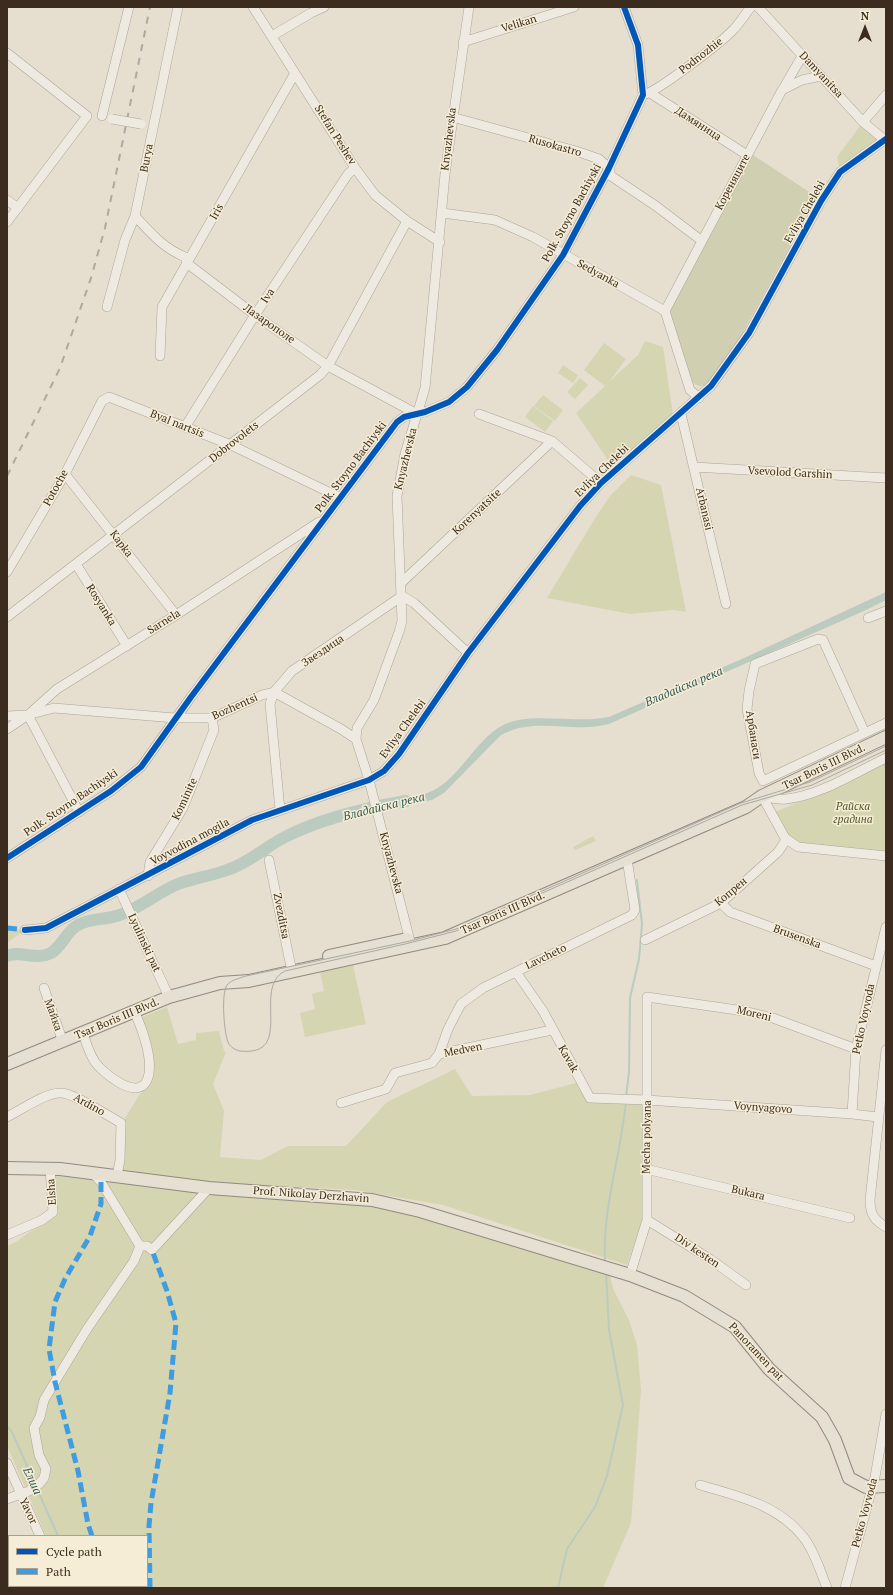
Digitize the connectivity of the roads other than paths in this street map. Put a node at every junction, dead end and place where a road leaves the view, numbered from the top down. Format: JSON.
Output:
{"nodes":[{"id":1,"x":129,"y":7,"type":"edge"},
{"id":2,"x":178,"y":7,"type":"edge"},
{"id":3,"x":253,"y":7,"type":"edge"},
{"id":4,"x":324,"y":7,"type":"edge"},
{"id":5,"x":469,"y":7,"type":"edge"},
{"id":6,"x":574,"y":7,"type":"edge"},
{"id":7,"x":624,"y":7,"type":"edge"},
{"id":8,"x":758,"y":7,"type":"edge"},
{"id":9,"x":272,"y":36,"type":"junction"},
{"id":10,"x":464,"y":42,"type":"junction"},
{"id":11,"x":7,"y":53,"type":"edge"},
{"id":12,"x":802,"y":56,"type":"junction"},
{"id":13,"x":296,"y":73,"type":"junction"},
{"id":14,"x":822,"y":76,"type":"junction"},
{"id":15,"x":782,"y":90,"type":"junction"},
{"id":16,"x":646,"y":94,"type":"junction"},
{"id":17,"x":886,"y":95,"type":"edge"},
{"id":18,"x":87,"y":116,"type":"junction"},
{"id":19,"x":102,"y":116,"type":"junction"},
{"id":20,"x":452,"y":117,"type":"junction"},
{"id":21,"x":863,"y":122,"type":"junction"},
{"id":22,"x":154,"y":123,"type":"junction"},
{"id":23,"x":886,"y":140,"type":"edge"},
{"id":24,"x":747,"y":155,"type":"junction"},
{"id":25,"x":356,"y":168,"type":"junction"},
{"id":26,"x":609,"y":168,"type":"junction"},
{"id":27,"x":7,"y":200,"type":"edge"},
{"id":28,"x":18,"y":208,"type":"junction"},
{"id":29,"x":442,"y":213,"type":"junction"},
{"id":30,"x":136,"y":216,"type":"junction"},
{"id":31,"x":407,"y":221,"type":"junction"},
{"id":32,"x":7,"y":222,"type":"edge"},
{"id":33,"x":702,"y":241,"type":"junction"},
{"id":34,"x":440,"y":242,"type":"junction"},
{"id":35,"x":563,"y":255,"type":"junction"},
{"id":36,"x":188,"y":264,"type":"junction"},
{"id":37,"x":107,"y":307,"type":"dead end"},
{"id":38,"x":665,"y":311,"type":"junction"},
{"id":39,"x":255,"y":315,"type":"junction"},
{"id":40,"x":160,"y":356,"type":"dead end"},
{"id":41,"x":328,"y":366,"type":"junction"},
{"id":42,"x":699,"y":398,"type":"junction"},
{"id":43,"x":102,"y":401,"type":"joint"},
{"id":44,"x":417,"y":414,"type":"junction"},
{"id":45,"x":479,"y":414,"type":"dead end"},
{"id":46,"x":681,"y":414,"type":"junction"},
{"id":47,"x":185,"y":426,"type":"junction"},
{"id":48,"x":552,"y":441,"type":"junction"},
{"id":49,"x":231,"y":445,"type":"junction"},
{"id":50,"x":694,"y":467,"type":"junction"},
{"id":51,"x":65,"y":474,"type":"junction"},
{"id":52,"x":886,"y":479,"type":"edge"},
{"id":53,"x":601,"y":483,"type":"junction"},
{"id":54,"x":339,"y":497,"type":"junction"},
{"id":55,"x":324,"y":519,"type":"junction"},
{"id":56,"x":114,"y":535,"type":"junction"},
{"id":57,"x":76,"y":564,"type":"junction"},
{"id":58,"x":7,"y":572,"type":"edge"},
{"id":59,"x":401,"y":583,"type":"junction"},
{"id":60,"x":402,"y":596,"type":"junction"},
{"id":61,"x":726,"y":604,"type":"dead end"},
{"id":62,"x":886,"y":611,"type":"edge"},
{"id":63,"x":176,"y":615,"type":"junction"},
{"id":64,"x":7,"y":617,"type":"edge"},
{"id":65,"x":868,"y":618,"type":"dead end"},
{"id":66,"x":127,"y":646,"type":"junction"},
{"id":67,"x":468,"y":653,"type":"junction"},
{"id":68,"x":274,"y":692,"type":"junction"},
{"id":69,"x":28,"y":715,"type":"junction"},
{"id":70,"x":7,"y":716,"type":"edge"},
{"id":71,"x":175,"y":718,"type":"junction"},
{"id":72,"x":212,"y":718,"type":"junction"},
{"id":73,"x":886,"y":722,"type":"edge"},
{"id":74,"x":7,"y":729,"type":"edge"},
{"id":75,"x":865,"y":733,"type":"junction"},
{"id":76,"x":886,"y":737,"type":"edge"},
{"id":77,"x":356,"y":739,"type":"junction"},
{"id":78,"x":886,"y":758,"type":"edge"},
{"id":79,"x":369,"y":780,"type":"junction"},
{"id":80,"x":763,"y":782,"type":"junction"},
{"id":81,"x":762,"y":796,"type":"junction"},
{"id":82,"x":280,"y":810,"type":"junction"},
{"id":83,"x":79,"y":812,"type":"junction"},
{"id":84,"x":786,"y":840,"type":"junction"},
{"id":85,"x":886,"y":856,"type":"edge"},
{"id":86,"x":7,"y":858,"type":"edge"},
{"id":87,"x":627,"y":859,"type":"junction"},
{"id":88,"x":269,"y":860,"type":"dead end"},
{"id":89,"x":148,"y":876,"type":"junction"},
{"id":90,"x":121,"y":892,"type":"junction"},
{"id":91,"x":721,"y":903,"type":"junction"},
{"id":92,"x":886,"y":927,"type":"edge"},
{"id":93,"x":25,"y":930,"type":"dead end"},
{"id":94,"x":645,"y":940,"type":"dead end"},
{"id":95,"x":410,"y":942,"type":"junction"},
{"id":96,"x":876,"y":966,"type":"junction"},
{"id":97,"x":291,"y":968,"type":"junction"},
{"id":98,"x":516,"y":972,"type":"junction"},
{"id":99,"x":44,"y":988,"type":"dead end"},
{"id":100,"x":647,"y":996,"type":"joint"},
{"id":101,"x":170,"y":997,"type":"junction"},
{"id":102,"x":134,"y":1011,"type":"junction"},
{"id":103,"x":552,"y":1030,"type":"junction"},
{"id":104,"x":83,"y":1033,"type":"junction"},
{"id":105,"x":63,"y":1042,"type":"junction"},
{"id":106,"x":856,"y":1049,"type":"junction"},
{"id":107,"x":886,"y":1050,"type":"edge"},
{"id":108,"x":439,"y":1054,"type":"junction"},
{"id":109,"x":7,"y":1064,"type":"edge"},
{"id":110,"x":885,"y":1069,"type":"edge"},
{"id":111,"x":647,"y":1100,"type":"junction"},
{"id":112,"x":341,"y":1103,"type":"dead end"},
{"id":113,"x":852,"y":1114,"type":"junction"},
{"id":114,"x":7,"y":1117,"type":"edge"},
{"id":115,"x":878,"y":1117,"type":"junction"},
{"id":116,"x":7,"y":1168,"type":"edge"},
{"id":117,"x":50,"y":1168,"type":"junction"},
{"id":118,"x":646,"y":1169,"type":"junction"},
{"id":119,"x":93,"y":1173,"type":"junction"},
{"id":120,"x":116,"y":1176,"type":"junction"},
{"id":121,"x":209,"y":1188,"type":"junction"},
{"id":122,"x":850,"y":1218,"type":"dead end"},
{"id":123,"x":647,"y":1220,"type":"junction"},
{"id":124,"x":886,"y":1227,"type":"edge"},
{"id":125,"x":7,"y":1235,"type":"edge"},
{"id":126,"x":140,"y":1246,"type":"junction"},
{"id":127,"x":630,"y":1274,"type":"junction"},
{"id":128,"x":746,"y":1286,"type":"dead end"},
{"id":129,"x":886,"y":1414,"type":"edge"},
{"id":130,"x":7,"y":1463,"type":"edge"},
{"id":131,"x":700,"y":1485,"type":"dead end"},
{"id":132,"x":886,"y":1486,"type":"edge"},
{"id":133,"x":872,"y":1488,"type":"junction"},
{"id":134,"x":7,"y":1493,"type":"edge"},
{"id":135,"x":25,"y":1493,"type":"junction"},
{"id":136,"x":7,"y":1499,"type":"edge"},
{"id":137,"x":40,"y":1535,"type":"edge"},
{"id":138,"x":62,"y":1587,"type":"edge"},
{"id":139,"x":59,"y":1588,"type":"edge"},
{"id":140,"x":827,"y":1588,"type":"edge"},
{"id":141,"x":845,"y":1588,"type":"edge"}],
"edges":[{"from":1,"to":19,"type":"street"},
{"from":2,"to":22,"type":"street","name":"Burya"},
{"from":3,"to":9,"type":"street","name":"Stefan Peshev"},
{"from":4,"to":9,"type":"street"},
{"from":5,"to":10,"type":"street","name":"Knyazhevska"},
{"from":6,"to":10,"type":"street","name":"Velikan"},
{"from":7,"to":16,"type":"street","name":"Polk. Stoyno Bachiyski"},
{"from":8,"to":12,"type":"street","name":"Damyanitsa"},
{"from":8,"to":16,"type":"street","name":"Podnozhie"},
{"from":9,"to":13,"type":"street","name":"Stefan Peshev"},
{"from":10,"to":20,"type":"street","name":"Knyazhevska"},
{"from":11,"to":18,"type":"street"},
{"from":12,"to":14,"type":"street","name":"Damyanitsa"},
{"from":12,"to":15,"type":"street","name":"Кореняците"},
{"from":13,"to":25,"type":"street","name":"Stefan Peshev"},
{"from":13,"to":36,"type":"street","name":"Iris"},
{"from":14,"to":15,"type":"street"},
{"from":14,"to":21,"type":"street","name":"Damyanitsa"},
{"from":15,"to":24,"type":"street","name":"Кореняците"},
{"from":16,"to":24,"type":"street","name":"Дамяница"},
{"from":16,"to":26,"type":"street","name":"Polk. Stoyno Bachiyski"},
{"from":17,"to":21,"type":"street"},
{"from":18,"to":19,"type":"street"},
{"from":18,"to":28,"type":"street"},
{"from":19,"to":22,"type":"street","bridge":true},
{"from":20,"to":26,"type":"street","name":"Rusokastro"},
{"from":20,"to":29,"type":"street","name":"Knyazhevska"},
{"from":21,"to":23,"type":"street","name":"Damyanitsa"},
{"from":22,"to":30,"type":"street","name":"Burya"},
{"from":23,"to":42,"type":"street","name":"Evliya Chelebi"},
{"from":24,"to":33,"type":"street","name":"Кореняците"},
{"from":25,"to":31,"type":"street","name":"Stefan Peshev"},
{"from":25,"to":39,"type":"street","name":"Iva"},
{"from":26,"to":33,"type":"street","name":"Rusokastro"},
{"from":26,"to":35,"type":"street","name":"Polk. Stoyno Bachiyski"},
{"from":27,"to":28,"type":"street"},
{"from":28,"to":32,"type":"street"},
{"from":29,"to":34,"type":"street","name":"Knyazhevska"},
{"from":29,"to":35,"type":"street","name":"Sedyanka"},
{"from":30,"to":36,"type":"street","name":"Лазарополе"},
{"from":30,"to":37,"type":"street","name":"Burya"},
{"from":31,"to":34,"type":"street","name":"Stefan Peshev"},
{"from":31,"to":41,"type":"street","name":"Dobrovolets"},
{"from":33,"to":38,"type":"street","name":"Кореняците"},
{"from":34,"to":44,"type":"street","name":"Knyazhevska"},
{"from":35,"to":38,"type":"street","name":"Sedyanka"},
{"from":35,"to":44,"type":"street","name":"Polk. Stoyno Bachiyski"},
{"from":36,"to":39,"type":"street","name":"Лазарополе"},
{"from":36,"to":40,"type":"street","name":"Iris"},
{"from":38,"to":42,"type":"street"},
{"from":39,"to":41,"type":"street","name":"Лазарополе"},
{"from":39,"to":47,"type":"street","name":"Iva"},
{"from":41,"to":44,"type":"street","name":"Лазарополе"},
{"from":41,"to":49,"type":"street","name":"Dobrovolets"},
{"from":42,"to":46,"type":"street","name":"Evliya Chelebi"},
{"from":43,"to":47,"type":"street","name":"Byal nartsis"},
{"from":43,"to":51,"type":"street","name":"Potoche"},
{"from":44,"to":54,"type":"street","name":"Polk. Stoyno Bachiyski"},
{"from":44,"to":59,"type":"street","name":"Knyazhevska"},
{"from":45,"to":48,"type":"street"},
{"from":46,"to":50,"type":"street","name":"Arbanasi"},
{"from":46,"to":53,"type":"street","name":"Evliya Chelebi"},
{"from":47,"to":49,"type":"street","name":"Byal nartsis"},
{"from":48,"to":53,"type":"street"},
{"from":48,"to":59,"type":"street","name":"Korenyatsite"},
{"from":49,"to":54,"type":"street","name":"Byal nartsis"},
{"from":49,"to":56,"type":"street","name":"Dobrovolets"},
{"from":50,"to":52,"type":"street","name":"Vsevolod Garshin"},
{"from":50,"to":61,"type":"street","name":"Arbanasi"},
{"from":51,"to":56,"type":"street","name":"Kapka"},
{"from":51,"to":58,"type":"street","name":"Potoche"},
{"from":53,"to":67,"type":"street","name":"Evliya Chelebi"},
{"from":54,"to":55,"type":"street","name":"Polk. Stoyno Bachiyski"},
{"from":55,"to":63,"type":"street","name":"Sarnela"},
{"from":55,"to":71,"type":"street","name":"Polk. Stoyno Bachiyski"},
{"from":56,"to":57,"type":"street","name":"Dobrovolets"},
{"from":56,"to":63,"type":"street","name":"Kapka"},
{"from":57,"to":64,"type":"street","name":"Dobrovolets"},
{"from":57,"to":66,"type":"street","name":"Rosyanka"},
{"from":59,"to":60,"type":"street","name":"Knyazhevska"},
{"from":60,"to":67,"type":"street"},
{"from":60,"to":68,"type":"street","name":"Звездица"},
{"from":60,"to":77,"type":"street","name":"Knyazhevska"},
{"from":62,"to":65,"type":"street"},
{"from":63,"to":66,"type":"street","name":"Sarnela"},
{"from":66,"to":69,"type":"street","name":"Sarnela"},
{"from":67,"to":79,"type":"street","name":"Evliya Chelebi"},
{"from":68,"to":72,"type":"street","name":"Bozhentsi"},
{"from":68,"to":77,"type":"street"},
{"from":68,"to":82,"type":"street"},
{"from":69,"to":70,"type":"street","name":"Bozhentsi"},
{"from":69,"to":71,"type":"street","name":"Bozhentsi"},
{"from":69,"to":74,"type":"street","name":"Sarnela"},
{"from":69,"to":83,"type":"street"},
{"from":71,"to":72,"type":"street","name":"Bozhentsi"},
{"from":71,"to":83,"type":"street","name":"Polk. Stoyno Bachiyski"},
{"from":72,"to":89,"type":"street","name":"Kominite"},
{"from":73,"to":75,"type":"street","name":"Tsar Boris III Blvd."},
{"from":75,"to":80,"type":"street","name":"Tsar Boris III Blvd."},
{"from":75,"to":80,"type":"street","name":"Арбанаси"},
{"from":76,"to":81,"type":"main road","name":"Tsar Boris III Blvd."},
{"from":77,"to":79,"type":"street","name":"Knyazhevska"},
{"from":78,"to":81,"type":"street","name":"Tsar Boris III Blvd."},
{"from":79,"to":82,"type":"street","name":"Voyvodina mogila"},
{"from":79,"to":95,"type":"street","name":"Knyazhevska"},
{"from":80,"to":81,"type":"street"},
{"from":81,"to":84,"type":"street"},
{"from":81,"to":87,"type":"main road","name":"Tsar Boris III Blvd."},
{"from":81,"to":95,"type":"main road","name":"Tsar Boris III Blvd."},
{"from":82,"to":89,"type":"street","name":"Voyvodina mogila"},
{"from":83,"to":86,"type":"street","name":"Polk. Stoyno Bachiyski"},
{"from":84,"to":85,"type":"street"},
{"from":84,"to":91,"type":"street","name":"Копрен"},
{"from":87,"to":95,"type":"main road","name":"Tsar Boris III Blvd."},
{"from":87,"to":98,"type":"street","name":"Lavcheto"},
{"from":88,"to":97,"type":"street","name":"Zvezditsa"},
{"from":89,"to":90,"type":"street","name":"Voyvodina mogila"},
{"from":90,"to":93,"type":"street","name":"Voyvodina mogila"},
{"from":90,"to":101,"type":"street","name":"Lyulinski pat"},
{"from":91,"to":94,"type":"street","name":"Копрен"},
{"from":91,"to":96,"type":"street","name":"Brusenska"},
{"from":92,"to":96,"type":"street","name":"Petko Voyvoda"},
{"from":95,"to":97,"type":"main road","name":"Tsar Boris III Blvd."},
{"from":96,"to":106,"type":"street","name":"Petko Voyvoda"},
{"from":97,"to":101,"type":"main road","name":"Tsar Boris III Blvd."},
{"from":98,"to":103,"type":"street","name":"Kavak"},
{"from":98,"to":108,"type":"street","name":"Lavcheto"},
{"from":99,"to":105,"type":"street","name":"Майка"},
{"from":100,"to":106,"type":"street","name":"Moreni"},
{"from":100,"to":111,"type":"street","name":"Mecha polyana"},
{"from":101,"to":102,"type":"main road","name":"Tsar Boris III Blvd."},
{"from":102,"to":104,"type":"main road","name":"Tsar Boris III Blvd."},
{"from":102,"to":104,"type":"street"},
{"from":103,"to":108,"type":"street","name":"Medven"},
{"from":103,"to":111,"type":"street","name":"Kavak"},
{"from":104,"to":105,"type":"main road","name":"Tsar Boris III Blvd."},
{"from":105,"to":109,"type":"main road","name":"Tsar Boris III Blvd."},
{"from":106,"to":113,"type":"street","name":"Petko Voyvoda"},
{"from":107,"to":110,"type":"street"},
{"from":108,"to":112,"type":"street","name":"Medven"},
{"from":110,"to":115,"type":"street"},
{"from":111,"to":113,"type":"street","name":"Voynyagovo"},
{"from":111,"to":118,"type":"street","name":"Mecha polyana"},
{"from":113,"to":115,"type":"street","name":"Voynyagovo"},
{"from":114,"to":120,"type":"street","name":"Ardino"},
{"from":115,"to":124,"type":"street"},
{"from":116,"to":117,"type":"main road","name":"Prof. Nikolay Derzhavin"},
{"from":117,"to":119,"type":"main road","name":"Prof. Nikolay Derzhavin"},
{"from":117,"to":125,"type":"street","name":"Elsha"},
{"from":118,"to":122,"type":"street","name":"Bukara"},
{"from":118,"to":123,"type":"street","name":"Mecha polyana"},
{"from":119,"to":120,"type":"main road","name":"Prof. Nikolay Derzhavin"},
{"from":119,"to":126,"type":"street"},
{"from":120,"to":121,"type":"main road","name":"Prof. Nikolay Derzhavin"},
{"from":121,"to":126,"type":"street"},
{"from":121,"to":127,"type":"main road","name":"Prof. Nikolay Derzhavin"},
{"from":123,"to":127,"type":"street","name":"Mecha polyana"},
{"from":123,"to":128,"type":"street","name":"Div kesten"},
{"from":126,"to":135,"type":"street"},
{"from":127,"to":133,"type":"main road","name":"Panoramen pat"},
{"from":129,"to":133,"type":"street","name":"Petko Voyvoda"},
{"from":130,"to":135,"type":"street","name":"Yavor"},
{"from":131,"to":140,"type":"street"},
{"from":132,"to":133,"type":"main road","name":"Panoramen pat"},
{"from":133,"to":141,"type":"street","name":"Petko Voyvoda"},
{"from":134,"to":135,"type":"street"},
{"from":135,"to":136,"type":"street"},
{"from":135,"to":137,"type":"street","name":"Yavor"},
{"from":138,"to":139,"type":"street"}]}
